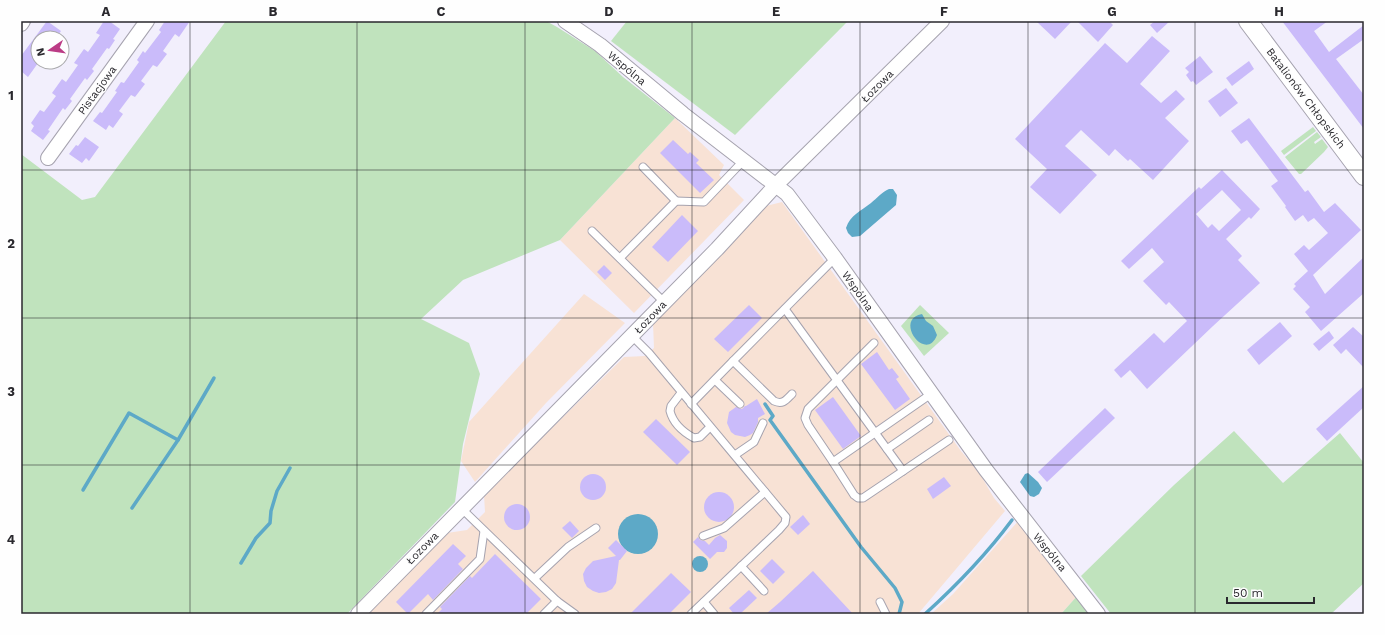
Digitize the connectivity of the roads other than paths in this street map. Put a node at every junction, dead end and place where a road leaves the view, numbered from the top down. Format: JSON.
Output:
{"nodes":[{"id":1,"x":23,"y":21,"type":"edge"},
{"id":2,"x":147,"y":21,"type":"edge"},
{"id":3,"x":565,"y":21,"type":"edge"},
{"id":4,"x":942,"y":21,"type":"edge"},
{"id":5,"x":1248,"y":21,"type":"edge"},
{"id":6,"x":21,"y":24,"type":"edge"},
{"id":7,"x":48,"y":158,"type":"dead end"},
{"id":8,"x":744,"y":161,"type":"junction"},
{"id":9,"x":643,"y":167,"type":"dead end"},
{"id":10,"x":1364,"y":176,"type":"edge"},
{"id":11,"x":776,"y":185,"type":"junction"},
{"id":12,"x":676,"y":201,"type":"junction"},
{"id":13,"x":592,"y":231,"type":"dead end"},
{"id":14,"x":620,"y":258,"type":"junction"},
{"id":15,"x":835,"y":258,"type":"junction"},
{"id":16,"x":664,"y":302,"type":"junction"},
{"id":17,"x":785,"y":309,"type":"junction"},
{"id":18,"x":632,"y":335,"type":"junction"},
{"id":19,"x":874,"y":343,"type":"dead end"},
{"id":20,"x":733,"y":361,"type":"junction"},
{"id":21,"x":715,"y":380,"type":"junction"},
{"id":22,"x":838,"y":380,"type":"junction"},
{"id":23,"x":681,"y":393,"type":"junction"},
{"id":24,"x":792,"y":394,"type":"dead end"},
{"id":25,"x":931,"y":394,"type":"junction"},
{"id":26,"x":691,"y":404,"type":"junction"},
{"id":27,"x":740,"y":404,"type":"dead end"},
{"id":28,"x":929,"y":420,"type":"dead end"},
{"id":29,"x":763,"y":424,"type":"dead end"},
{"id":30,"x":710,"y":426,"type":"junction"},
{"id":31,"x":876,"y":433,"type":"junction"},
{"id":32,"x":949,"y":440,"type":"dead end"},
{"id":33,"x":887,"y":449,"type":"junction"},
{"id":34,"x":735,"y":455,"type":"junction"},
{"id":35,"x":833,"y":462,"type":"junction"},
{"id":36,"x":903,"y":471,"type":"junction"},
{"id":37,"x":765,"y":492,"type":"junction"},
{"id":38,"x":461,"y":508,"type":"junction"},
{"id":39,"x":596,"y":528,"type":"dead end"},
{"id":40,"x":484,"y":531,"type":"junction"},
{"id":41,"x":703,"y":536,"type":"dead end"},
{"id":42,"x":741,"y":566,"type":"junction"},
{"id":43,"x":535,"y":578,"type":"junction"},
{"id":44,"x":764,"y":591,"type":"dead end"},
{"id":45,"x":557,"y":601,"type":"junction"},
{"id":46,"x":704,"y":602,"type":"junction"},
{"id":47,"x":880,"y":602,"type":"dead end"},
{"id":48,"x":358,"y":614,"type":"edge"},
{"id":49,"x":426,"y":614,"type":"edge"},
{"id":50,"x":544,"y":614,"type":"edge"},
{"id":51,"x":575,"y":614,"type":"edge"},
{"id":52,"x":691,"y":614,"type":"edge"},
{"id":53,"x":714,"y":614,"type":"edge"},
{"id":54,"x":886,"y":614,"type":"edge"},
{"id":55,"x":1098,"y":614,"type":"edge"}],
"edges":[{"from":1,"to":6,"type":"street"},
{"from":2,"to":7,"type":"street","name":"Pistacjowa"},
{"from":3,"to":8,"type":"street","name":"Wspólna"},
{"from":4,"to":11,"type":"street","name":"Łozowa"},
{"from":5,"to":10,"type":"street","name":"Batalionów Chłopskich"},
{"from":8,"to":11,"type":"street","name":"Wspólna"},
{"from":8,"to":12,"type":"lane"},
{"from":9,"to":12,"type":"lane"},
{"from":11,"to":15,"type":"street","name":"Wspólna"},
{"from":11,"to":16,"type":"street","name":"Łozowa"},
{"from":12,"to":14,"type":"lane"},
{"from":13,"to":14,"type":"lane"},
{"from":14,"to":16,"type":"lane"},
{"from":15,"to":17,"type":"lane"},
{"from":15,"to":25,"type":"street","name":"Wspólna"},
{"from":16,"to":18,"type":"street","name":"Łozowa"},
{"from":17,"to":20,"type":"lane"},
{"from":17,"to":22,"type":"lane"},
{"from":18,"to":23,"type":"lane"},
{"from":18,"to":38,"type":"street","name":"Łozowa"},
{"from":19,"to":22,"type":"lane"},
{"from":20,"to":21,"type":"lane"},
{"from":20,"to":24,"type":"lane"},
{"from":21,"to":26,"type":"lane"},
{"from":21,"to":27,"type":"lane"},
{"from":22,"to":31,"type":"lane"},
{"from":22,"to":35,"type":"lane"},
{"from":23,"to":26,"type":"lane"},
{"from":23,"to":30,"type":"lane"},
{"from":25,"to":31,"type":"lane"},
{"from":25,"to":55,"type":"street","name":"Wspólna"},
{"from":26,"to":30,"type":"lane"},
{"from":28,"to":33,"type":"lane"},
{"from":29,"to":34,"type":"lane"},
{"from":30,"to":34,"type":"lane"},
{"from":31,"to":33,"type":"lane"},
{"from":31,"to":35,"type":"lane"},
{"from":32,"to":36,"type":"lane"},
{"from":33,"to":36,"type":"lane"},
{"from":34,"to":37,"type":"lane"},
{"from":35,"to":36,"type":"lane"},
{"from":37,"to":41,"type":"lane"},
{"from":37,"to":42,"type":"lane"},
{"from":38,"to":40,"type":"lane"},
{"from":38,"to":48,"type":"street","name":"Łozowa"},
{"from":39,"to":43,"type":"lane"},
{"from":40,"to":43,"type":"lane"},
{"from":40,"to":49,"type":"lane"},
{"from":42,"to":44,"type":"lane"},
{"from":42,"to":46,"type":"lane"},
{"from":43,"to":45,"type":"lane"},
{"from":45,"to":50,"type":"lane"},
{"from":45,"to":51,"type":"lane"},
{"from":46,"to":52,"type":"lane"},
{"from":46,"to":53,"type":"lane"},
{"from":47,"to":54,"type":"lane"}]}
